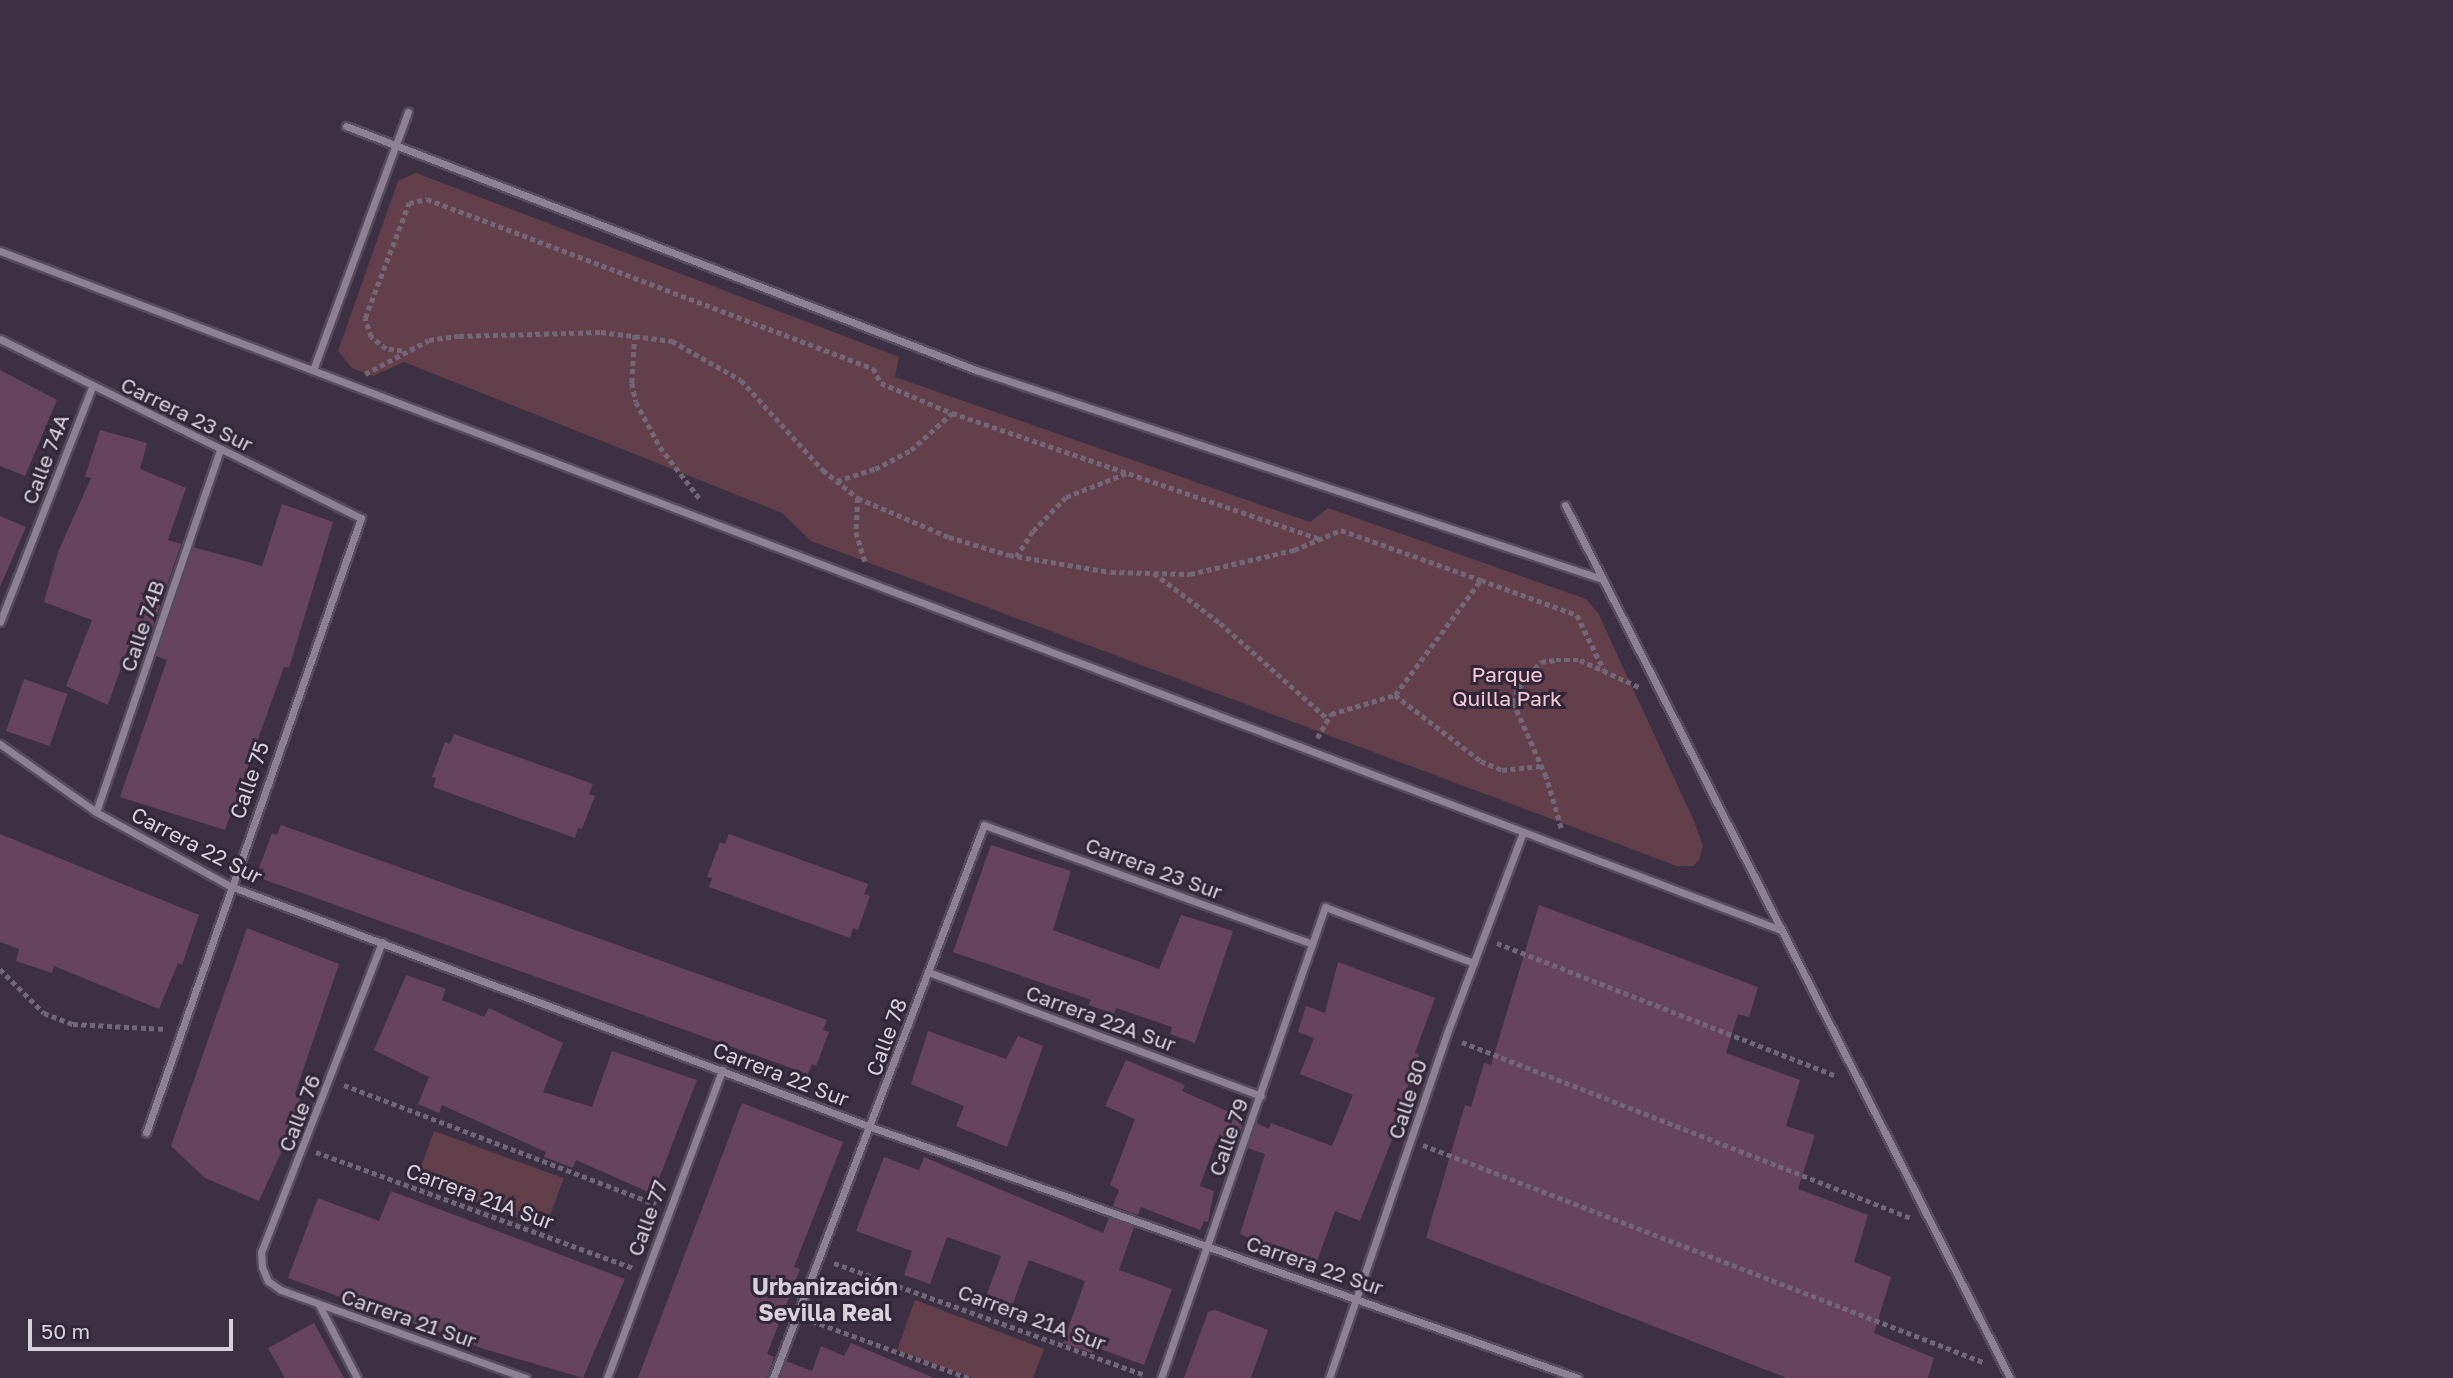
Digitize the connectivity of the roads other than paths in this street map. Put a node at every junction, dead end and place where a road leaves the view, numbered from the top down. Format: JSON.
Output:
{"nodes":[{"id":1,"x":408,"y":112,"type":"dead end"},
{"id":2,"x":346,"y":126,"type":"dead end"},
{"id":3,"x":395,"y":145,"type":"junction"},
{"id":4,"x":0,"y":251,"type":"edge"},
{"id":5,"x":0,"y":339,"type":"edge"},
{"id":6,"x":313,"y":370,"type":"junction"},
{"id":7,"x":92,"y":387,"type":"junction"},
{"id":8,"x":220,"y":450,"type":"junction"},
{"id":9,"x":1565,"y":505,"type":"dead end"},
{"id":10,"x":360,"y":518,"type":"joint"},
{"id":11,"x":1602,"y":579,"type":"junction"},
{"id":12,"x":0,"y":622,"type":"edge"},
{"id":13,"x":0,"y":744,"type":"edge"},
{"id":14,"x":96,"y":812,"type":"junction"},
{"id":15,"x":984,"y":825,"type":"joint"},
{"id":16,"x":1523,"y":832,"type":"junction"},
{"id":17,"x":230,"y":886,"type":"junction"},
{"id":18,"x":1782,"y":930,"type":"junction"},
{"id":19,"x":382,"y":942,"type":"junction"},
{"id":20,"x":1312,"y":944,"type":"junction"},
{"id":21,"x":1474,"y":963,"type":"junction"},
{"id":22,"x":928,"y":972,"type":"junction"},
{"id":23,"x":722,"y":1070,"type":"junction"},
{"id":24,"x":1261,"y":1096,"type":"junction"},
{"id":25,"x":871,"y":1127,"type":"junction"},
{"id":26,"x":146,"y":1133,"type":"dead end"},
{"id":27,"x":1207,"y":1248,"type":"junction"},
{"id":28,"x":281,"y":1290,"type":"joint"},
{"id":29,"x":1360,"y":1298,"type":"junction"},
{"id":30,"x":318,"y":1304,"type":"junction"},
{"id":31,"x":2008,"y":1375,"type":"edge"},
{"id":32,"x":357,"y":1378,"type":"edge"},
{"id":33,"x":526,"y":1378,"type":"edge"},
{"id":34,"x":607,"y":1378,"type":"edge"},
{"id":35,"x":773,"y":1378,"type":"edge"},
{"id":36,"x":1161,"y":1378,"type":"edge"},
{"id":37,"x":1329,"y":1378,"type":"edge"},
{"id":38,"x":1578,"y":1378,"type":"edge"}],
"edges":[{"from":1,"to":3,"type":"street"},
{"from":2,"to":3,"type":"street"},
{"from":3,"to":6,"type":"street"},
{"from":3,"to":11,"type":"street"},
{"from":4,"to":6,"type":"street"},
{"from":5,"to":7,"type":"street","name":"Carrera 23 Sur"},
{"from":6,"to":16,"type":"street"},
{"from":7,"to":8,"type":"street","name":"Carrera 23 Sur"},
{"from":7,"to":12,"type":"street","name":"Calle 74A"},
{"from":8,"to":10,"type":"street","name":"Carrera 23 Sur"},
{"from":8,"to":14,"type":"street","name":"Calle 74B"},
{"from":9,"to":11,"type":"street"},
{"from":10,"to":17,"type":"street","name":"Calle 75"},
{"from":11,"to":18,"type":"street"},
{"from":13,"to":14,"type":"street","name":"Carrera 22 Sur"},
{"from":14,"to":17,"type":"street","name":"Carrera 22 Sur"},
{"from":15,"to":20,"type":"street","name":"Carrera 23 Sur"},
{"from":15,"to":22,"type":"street","name":"Calle 78"},
{"from":16,"to":18,"type":"street"},
{"from":16,"to":21,"type":"street","name":"Calle 80"},
{"from":17,"to":19,"type":"street","name":"Carrera 22 Sur"},
{"from":17,"to":26,"type":"street","name":"Calle 75"},
{"from":18,"to":31,"type":"street"},
{"from":19,"to":23,"type":"street","name":"Carrera 22 Sur"},
{"from":19,"to":28,"type":"street","name":"Calle 76"},
{"from":20,"to":21,"type":"street","name":"Calle 79"},
{"from":20,"to":24,"type":"street","name":"Calle 79"},
{"from":21,"to":29,"type":"street","name":"Calle 80"},
{"from":22,"to":24,"type":"street","name":"Carrera 22A Sur"},
{"from":22,"to":25,"type":"street","name":"Calle 78"},
{"from":23,"to":25,"type":"street","name":"Carrera 22 Sur"},
{"from":23,"to":34,"type":"street","name":"Calle 77"},
{"from":24,"to":27,"type":"street","name":"Calle 79"},
{"from":25,"to":27,"type":"street","name":"Carrera 22 Sur"},
{"from":25,"to":35,"type":"street","name":"Calle 78"},
{"from":27,"to":29,"type":"street","name":"Carrera 22 Sur"},
{"from":27,"to":36,"type":"street","name":"Calle 79"},
{"from":28,"to":30,"type":"street","name":"Carrera 21 Sur"},
{"from":29,"to":37,"type":"street","name":"Calle 80"},
{"from":29,"to":38,"type":"street","name":"Carrera 22 Sur"},
{"from":30,"to":32,"type":"street"},
{"from":30,"to":33,"type":"street","name":"Carrera 21 Sur"}]}
